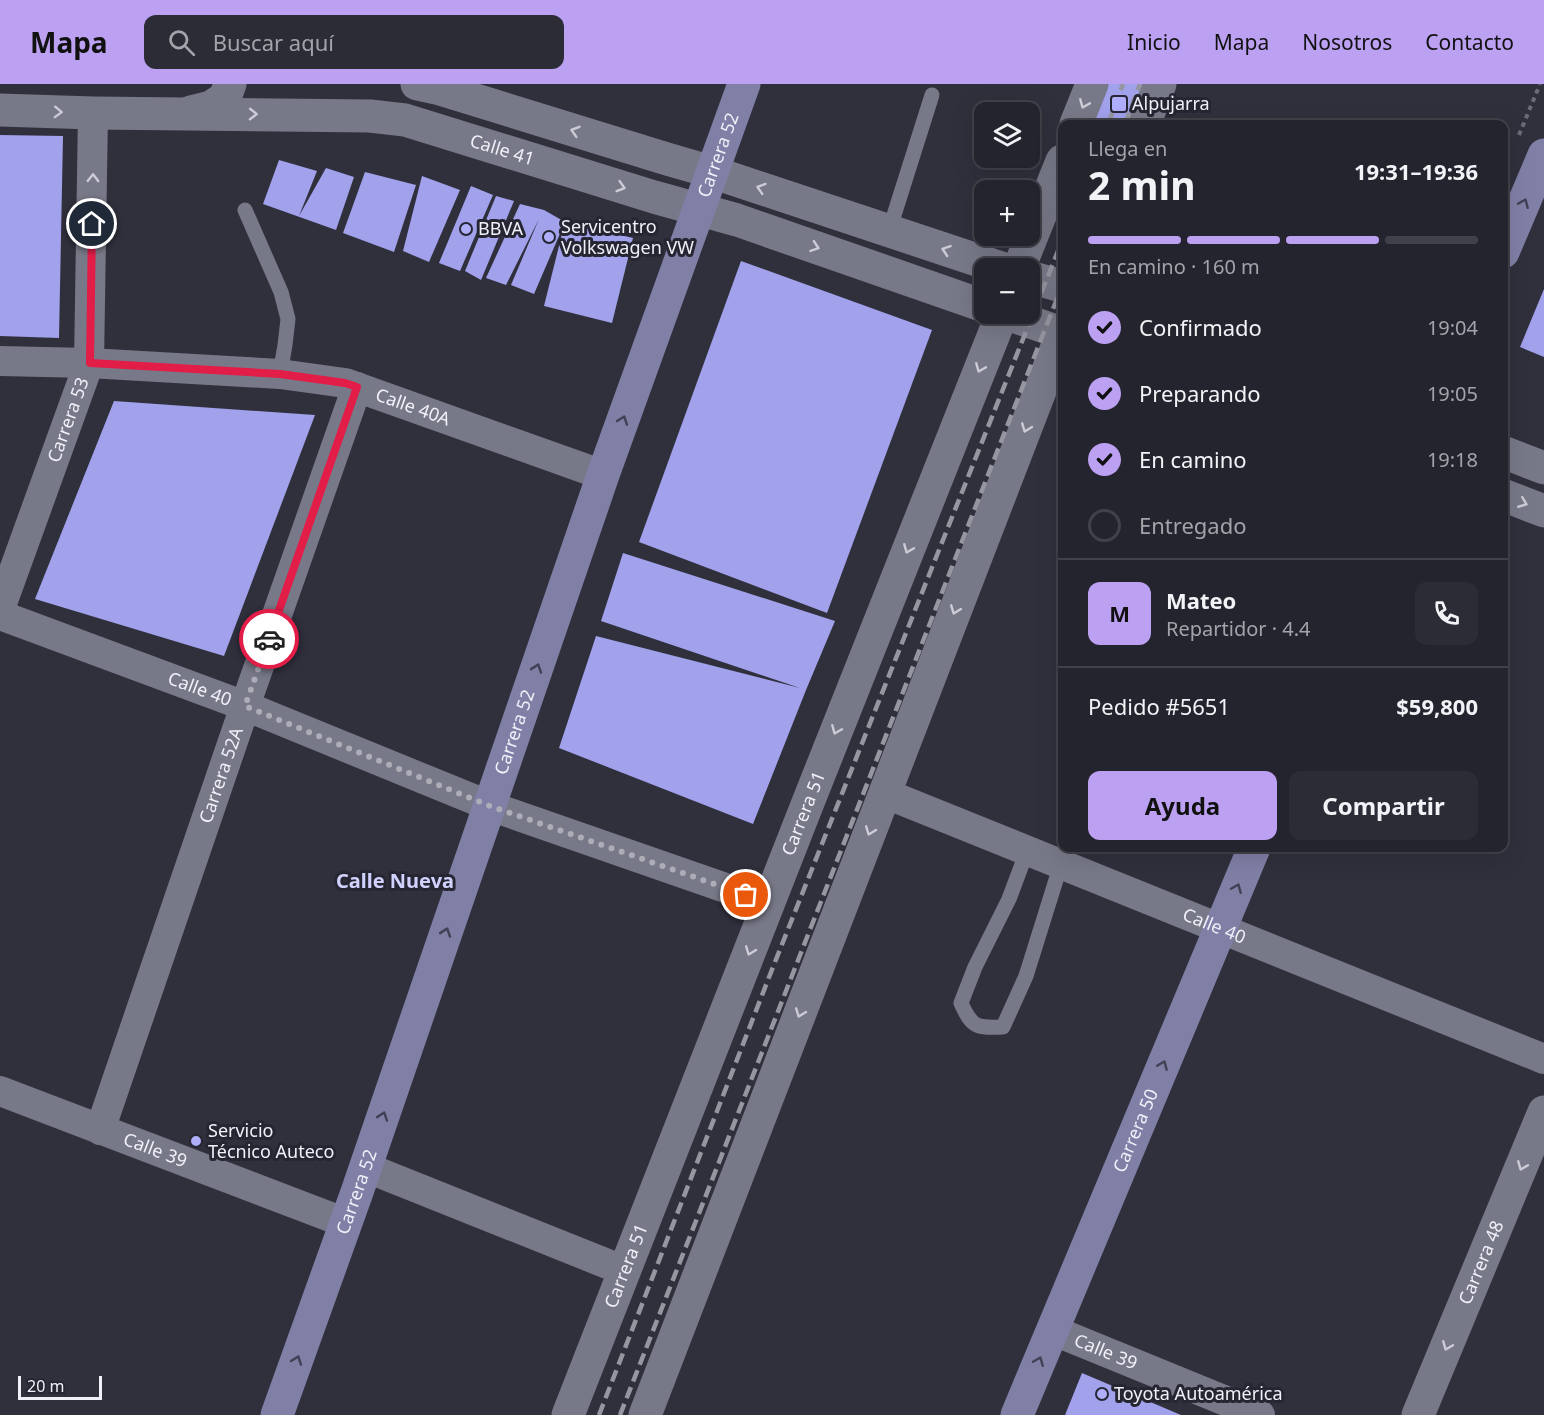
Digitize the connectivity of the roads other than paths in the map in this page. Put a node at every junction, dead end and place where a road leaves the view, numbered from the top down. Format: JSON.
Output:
{"nodes":[{"id":1,"x":230,"y":84,"type":"edge"},
{"id":2,"x":417,"y":84,"type":"edge"},
{"id":3,"x":744,"y":84,"type":"edge"},
{"id":4,"x":1092,"y":84,"type":"edge"},
{"id":5,"x":1160,"y":84,"type":"edge"},
{"id":6,"x":932,"y":96,"type":"dead end"},
{"id":7,"x":0,"y":110,"type":"edge"},
{"id":8,"x":93,"y":113,"type":"junction"},
{"id":9,"x":187,"y":114,"type":"junction"},
{"id":10,"x":1078,"y":120,"type":"edge"},
{"id":11,"x":1146,"y":120,"type":"edge"},
{"id":12,"x":1530,"y":150,"type":"edge"},
{"id":13,"x":1058,"y":171,"type":"edge"},
{"id":14,"x":712,"y":172,"type":"junction"},
{"id":15,"x":245,"y":210,"type":"dead end"},
{"id":16,"x":699,"y":210,"type":"junction"},
{"id":17,"x":889,"y":231,"type":"junction"},
{"id":18,"x":1508,"y":233,"type":"edge"},
{"id":19,"x":1023,"y":258,"type":"edge"},
{"id":20,"x":974,"y":259,"type":"edge"},
{"id":21,"x":1040,"y":280,"type":"edge"},
{"id":22,"x":1058,"y":285,"type":"edge"},
{"id":23,"x":974,"y":303,"type":"edge"},
{"id":24,"x":998,"y":324,"type":"edge"},
{"id":25,"x":1035,"y":324,"type":"edge"},
{"id":26,"x":1058,"y":332,"type":"edge"},
{"id":27,"x":1058,"y":343,"type":"edge"},
{"id":28,"x":0,"y":361,"type":"edge"},
{"id":29,"x":90,"y":363,"type":"junction"},
{"id":30,"x":280,"y":374,"type":"junction"},
{"id":31,"x":357,"y":387,"type":"junction"},
{"id":32,"x":1508,"y":454,"type":"edge"},
{"id":33,"x":1544,"y":468,"type":"edge"},
{"id":34,"x":603,"y":475,"type":"junction"},
{"id":35,"x":1508,"y":497,"type":"edge"},
{"id":36,"x":1544,"y":511,"type":"edge"},
{"id":37,"x":0,"y":609,"type":"edge"},
{"id":38,"x":0,"y":615,"type":"edge"},
{"id":39,"x":245,"y":706,"type":"junction"},
{"id":40,"x":884,"y":794,"type":"junction"},
{"id":41,"x":490,"y":806,"type":"junction"},
{"id":42,"x":1028,"y":851,"type":"junction"},
{"id":43,"x":1252,"y":852,"type":"edge"},
{"id":44,"x":1061,"y":864,"type":"junction"},
{"id":45,"x":769,"y":903,"type":"junction"},
{"id":46,"x":1220,"y":928,"type":"junction"},
{"id":47,"x":1544,"y":1059,"type":"edge"},
{"id":48,"x":0,"y":1091,"type":"edge"},
{"id":49,"x":1544,"y":1112,"type":"edge"},
{"id":50,"x":100,"y":1130,"type":"junction"},
{"id":51,"x":365,"y":1167,"type":"junction"},
{"id":52,"x":346,"y":1223,"type":"junction"},
{"id":53,"x":625,"y":1271,"type":"junction"},
{"id":54,"x":1052,"y":1330,"type":"junction"},
{"id":55,"x":278,"y":1415,"type":"edge"},
{"id":56,"x":568,"y":1415,"type":"edge"},
{"id":57,"x":645,"y":1415,"type":"edge"},
{"id":58,"x":1017,"y":1415,"type":"edge"},
{"id":59,"x":1260,"y":1415,"type":"edge"},
{"id":60,"x":1418,"y":1415,"type":"edge"}],
"edges":[{"from":1,"to":9,"type":"street"},
{"from":14,"to":2,"type":"street","one_way":true},
{"from":3,"to":14,"type":"main road","name":"Carrera 52"},
{"from":4,"to":10,"type":"street","one_way":true},
{"from":5,"to":11,"type":"street"},
{"from":6,"to":17,"type":"lane"},
{"from":7,"to":8,"type":"street","name":"Calle 41","one_way":true},
{"from":8,"to":9,"type":"street","name":"Calle 41"},
{"from":29,"to":8,"type":"street","name":"Carrera 53","one_way":true},
{"from":9,"to":16,"type":"street","name":"Calle 41","one_way":true},
{"from":18,"to":12,"type":"main road","one_way":true},
{"from":13,"to":19,"type":"street"},
{"from":14,"to":16,"type":"main road","name":"Carrera 52"},
{"from":17,"to":14,"type":"street","one_way":true},
{"from":15,"to":30,"type":"lane"},
{"from":16,"to":23,"type":"street","name":"Calle 41","one_way":true},
{"from":34,"to":16,"type":"main road","name":"Carrera 52","one_way":true},
{"from":20,"to":17,"type":"street","one_way":true},
{"from":21,"to":22,"type":"street"},
{"from":24,"to":45,"type":"street","name":"Carrera 51","one_way":true},
{"from":25,"to":26,"type":"street"},
{"from":27,"to":40,"type":"street","one_way":true},
{"from":28,"to":29,"type":"street","name":"Calle 40A"},
{"from":29,"to":30,"type":"street","name":"Calle 40A"},
{"from":29,"to":37,"type":"street","name":"Carrera 53"},
{"from":30,"to":31,"type":"street","name":"Calle 40A"},
{"from":31,"to":34,"type":"street","name":"Calle 40A"},
{"from":31,"to":39,"type":"street","name":"Carrera 52A"},
{"from":32,"to":33,"type":"street"},
{"from":41,"to":34,"type":"main road","name":"Carrera 52","one_way":true},
{"from":35,"to":36,"type":"street","one_way":true},
{"from":38,"to":39,"type":"street","name":"Calle 40"},
{"from":39,"to":41,"type":"street","name":"Calle 40"},
{"from":39,"to":50,"type":"street","name":"Carrera 52A"},
{"from":40,"to":42,"type":"street","name":"Calle 40"},
{"from":40,"to":57,"type":"street","one_way":true},
{"from":41,"to":45,"type":"street","name":"Calle 40"},
{"from":51,"to":41,"type":"main road","name":"Carrera 52","one_way":true},
{"from":42,"to":44,"type":"street","name":"Calle 40"},
{"from":42,"to":44,"type":"lane"},
{"from":46,"to":43,"type":"main road","name":"Carrera 50","one_way":true},
{"from":44,"to":46,"type":"street","name":"Calle 40"},
{"from":45,"to":53,"type":"street","name":"Carrera 51","one_way":true},
{"from":46,"to":47,"type":"street","name":"Calle 40"},
{"from":54,"to":46,"type":"main road","name":"Carrera 50","one_way":true},
{"from":48,"to":50,"type":"street","name":"Calle 39"},
{"from":49,"to":60,"type":"street","name":"Carrera 48","one_way":true},
{"from":50,"to":52,"type":"street","name":"Calle 39"},
{"from":51,"to":52,"type":"main road","name":"Carrera 52"},
{"from":51,"to":53,"type":"street"},
{"from":55,"to":52,"type":"main road","name":"Carrera 52","one_way":true},
{"from":53,"to":56,"type":"street","name":"Carrera 51"},
{"from":58,"to":54,"type":"main road","name":"Carrera 50","one_way":true},
{"from":54,"to":59,"type":"street","name":"Calle 39"}]}
